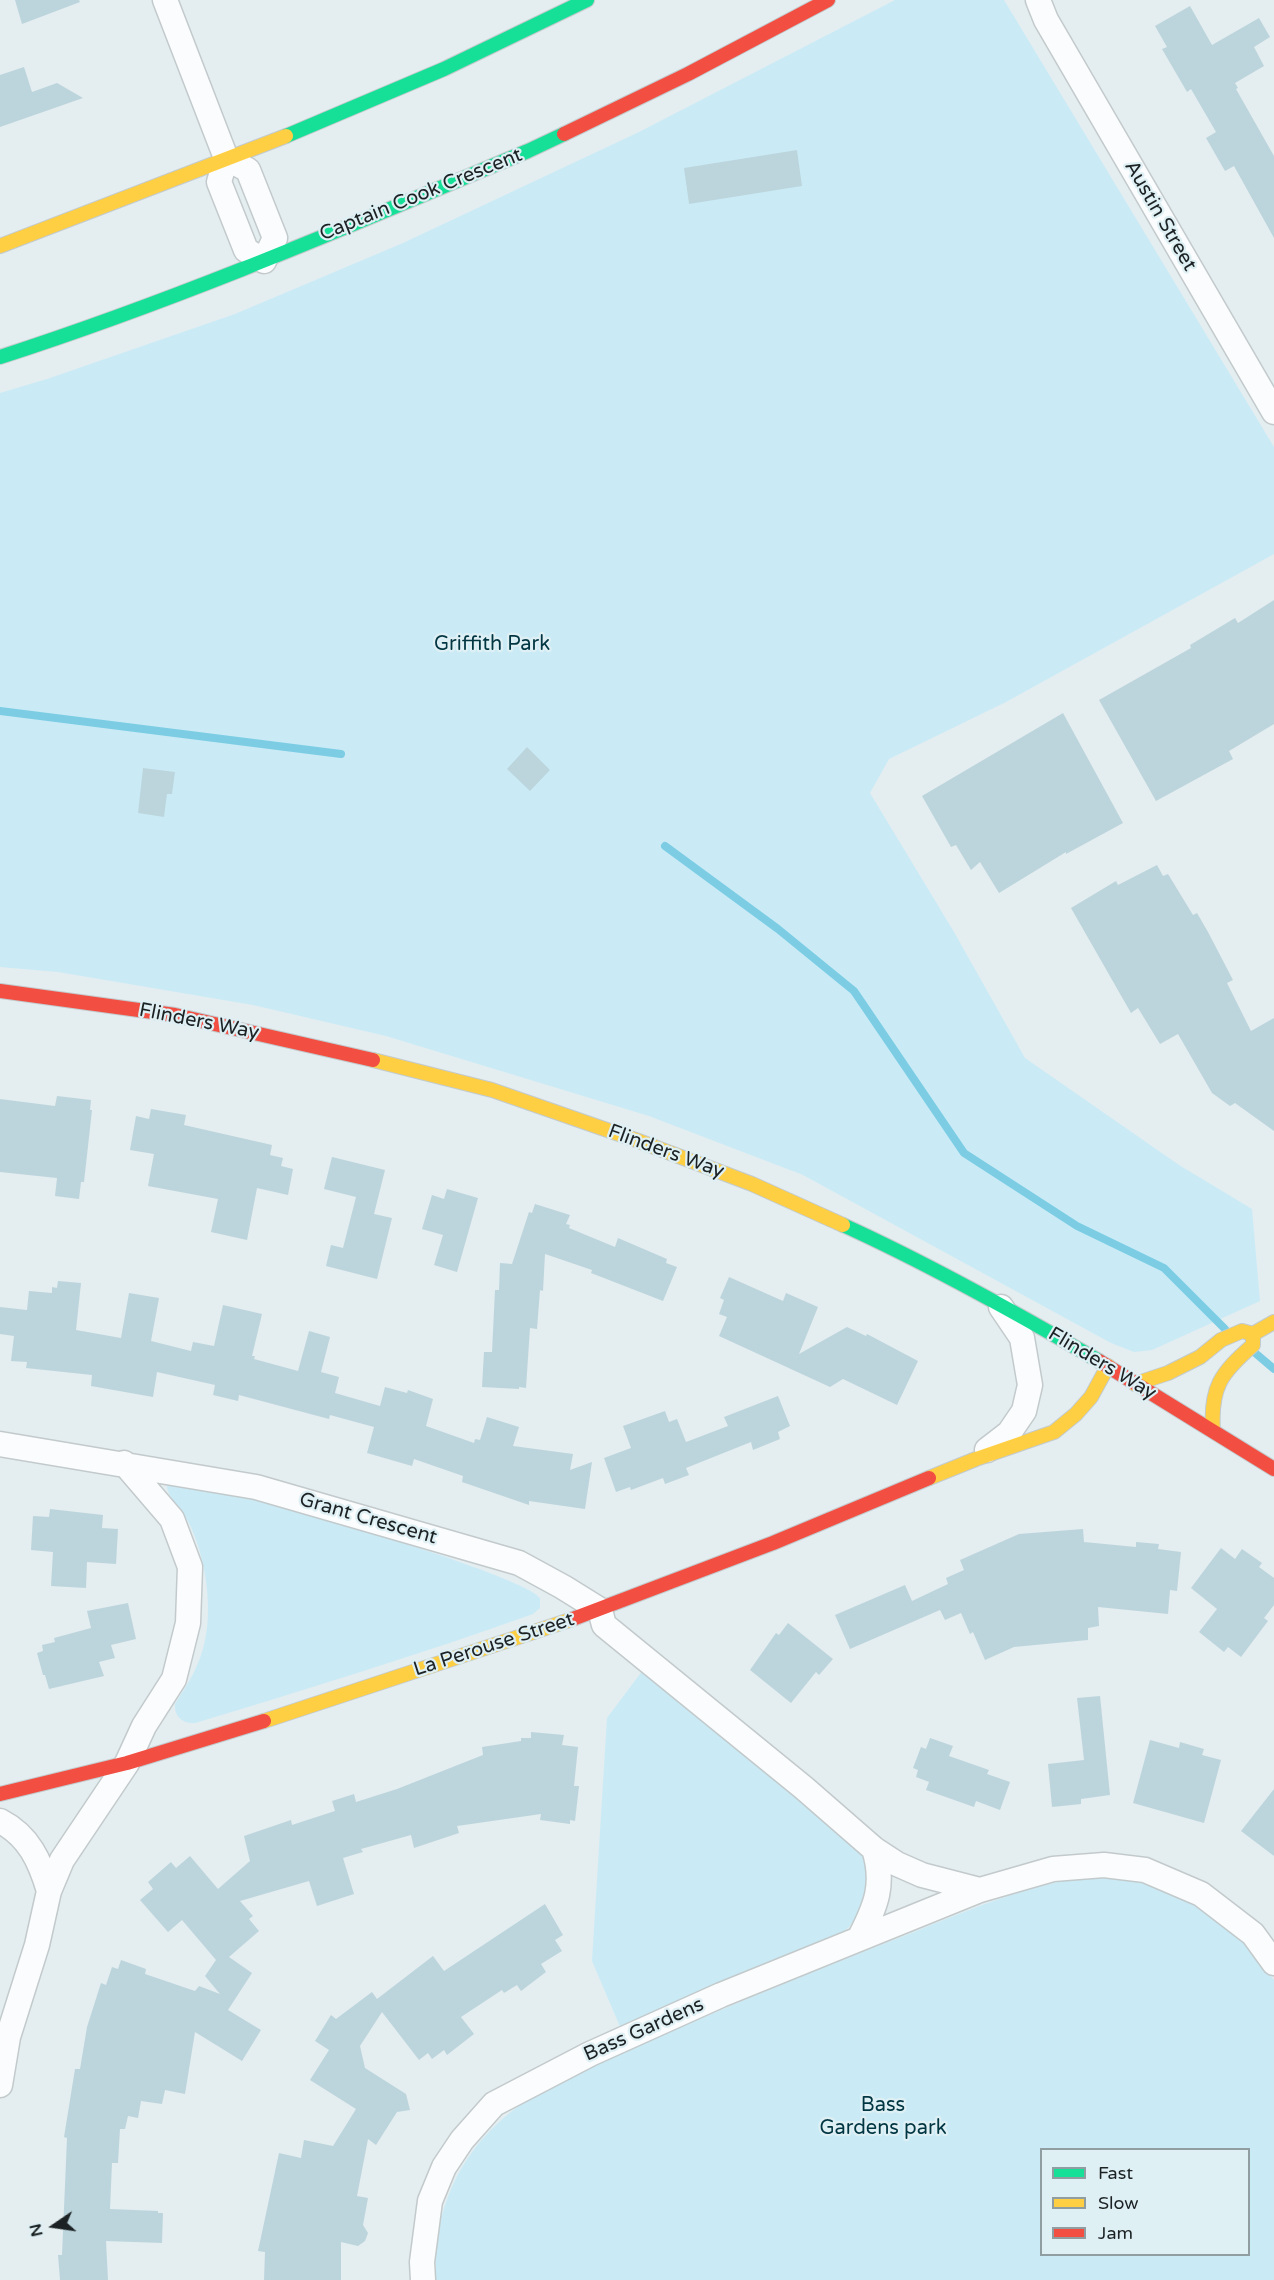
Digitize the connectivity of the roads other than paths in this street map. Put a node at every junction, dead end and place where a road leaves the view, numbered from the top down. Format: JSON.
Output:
{"nodes":[{"id":1,"x":165,"y":0,"type":"edge"},
{"id":2,"x":587,"y":0,"type":"edge"},
{"id":3,"x":828,"y":0,"type":"edge"},
{"id":4,"x":1028,"y":0,"type":"edge"},
{"id":5,"x":1042,"y":10,"type":"edge"},
{"id":6,"x":226,"y":158,"type":"junction"},
{"id":7,"x":0,"y":246,"type":"edge"},
{"id":8,"x":264,"y":261,"type":"junction"},
{"id":9,"x":0,"y":357,"type":"edge"},
{"id":10,"x":1272,"y":402,"type":"edge"},
{"id":11,"x":0,"y":991,"type":"edge"},
{"id":12,"x":998,"y":1302,"type":"junction"},
{"id":13,"x":1274,"y":1322,"type":"edge"},
{"id":14,"x":1253,"y":1334,"type":"junction"},
{"id":15,"x":1108,"y":1366,"type":"junction"},
{"id":16,"x":1135,"y":1384,"type":"junction"},
{"id":17,"x":1213,"y":1431,"type":"junction"},
{"id":18,"x":0,"y":1443,"type":"edge"},
{"id":19,"x":976,"y":1459,"type":"junction"},
{"id":20,"x":124,"y":1463,"type":"junction"},
{"id":21,"x":1274,"y":1469,"type":"edge"},
{"id":22,"x":600,"y":1610,"type":"junction"},
{"id":23,"x":127,"y":1763,"type":"junction"},
{"id":24,"x":0,"y":1794,"type":"edge"},
{"id":25,"x":0,"y":1821,"type":"edge"},
{"id":26,"x":873,"y":1849,"type":"junction"},
{"id":27,"x":980,"y":1890,"type":"junction"},
{"id":28,"x":49,"y":1891,"type":"junction"},
{"id":29,"x":860,"y":1937,"type":"junction"},
{"id":30,"x":1274,"y":1963,"type":"edge"},
{"id":31,"x":0,"y":2085,"type":"edge"},
{"id":32,"x":423,"y":2280,"type":"edge"}],
"edges":[{"from":1,"to":6,"type":"street"},
{"from":2,"to":6,"type":"street"},
{"from":3,"to":8,"type":"street","name":"Captain Cook Crescent"},
{"from":4,"to":5,"type":"street","name":"Austin Street"},
{"from":5,"to":10,"type":"street","name":"Austin Street"},
{"from":6,"to":7,"type":"street"},
{"from":6,"to":8,"type":"street"},
{"from":8,"to":9,"type":"street","name":"Captain Cook Crescent"},
{"from":11,"to":12,"type":"street","name":"Flinders Way"},
{"from":12,"to":15,"type":"street","name":"Flinders Way"},
{"from":12,"to":19,"type":"street","name":"La Perouse Street"},
{"from":13,"to":14,"type":"street"},
{"from":14,"to":16,"type":"street"},
{"from":14,"to":17,"type":"street"},
{"from":15,"to":16,"type":"street","name":"Flinders Way"},
{"from":15,"to":19,"type":"street","name":"La Perouse Street"},
{"from":16,"to":17,"type":"street","name":"Flinders Way"},
{"from":17,"to":21,"type":"street","name":"Flinders Way"},
{"from":18,"to":20,"type":"street","name":"Grant Crescent"},
{"from":19,"to":22,"type":"street","name":"La Perouse Street"},
{"from":20,"to":22,"type":"street","name":"Grant Crescent"},
{"from":20,"to":23,"type":"street"},
{"from":22,"to":23,"type":"street","name":"La Perouse Street"},
{"from":22,"to":26,"type":"street"},
{"from":23,"to":24,"type":"street","name":"La Perouse Street"},
{"from":23,"to":28,"type":"street"},
{"from":25,"to":28,"type":"street"},
{"from":26,"to":27,"type":"street"},
{"from":26,"to":29,"type":"street"},
{"from":27,"to":29,"type":"street","name":"Bass Gardens"},
{"from":27,"to":30,"type":"street","name":"Bass Gardens"},
{"from":28,"to":31,"type":"street"},
{"from":29,"to":32,"type":"street","name":"Bass Gardens"}]}
